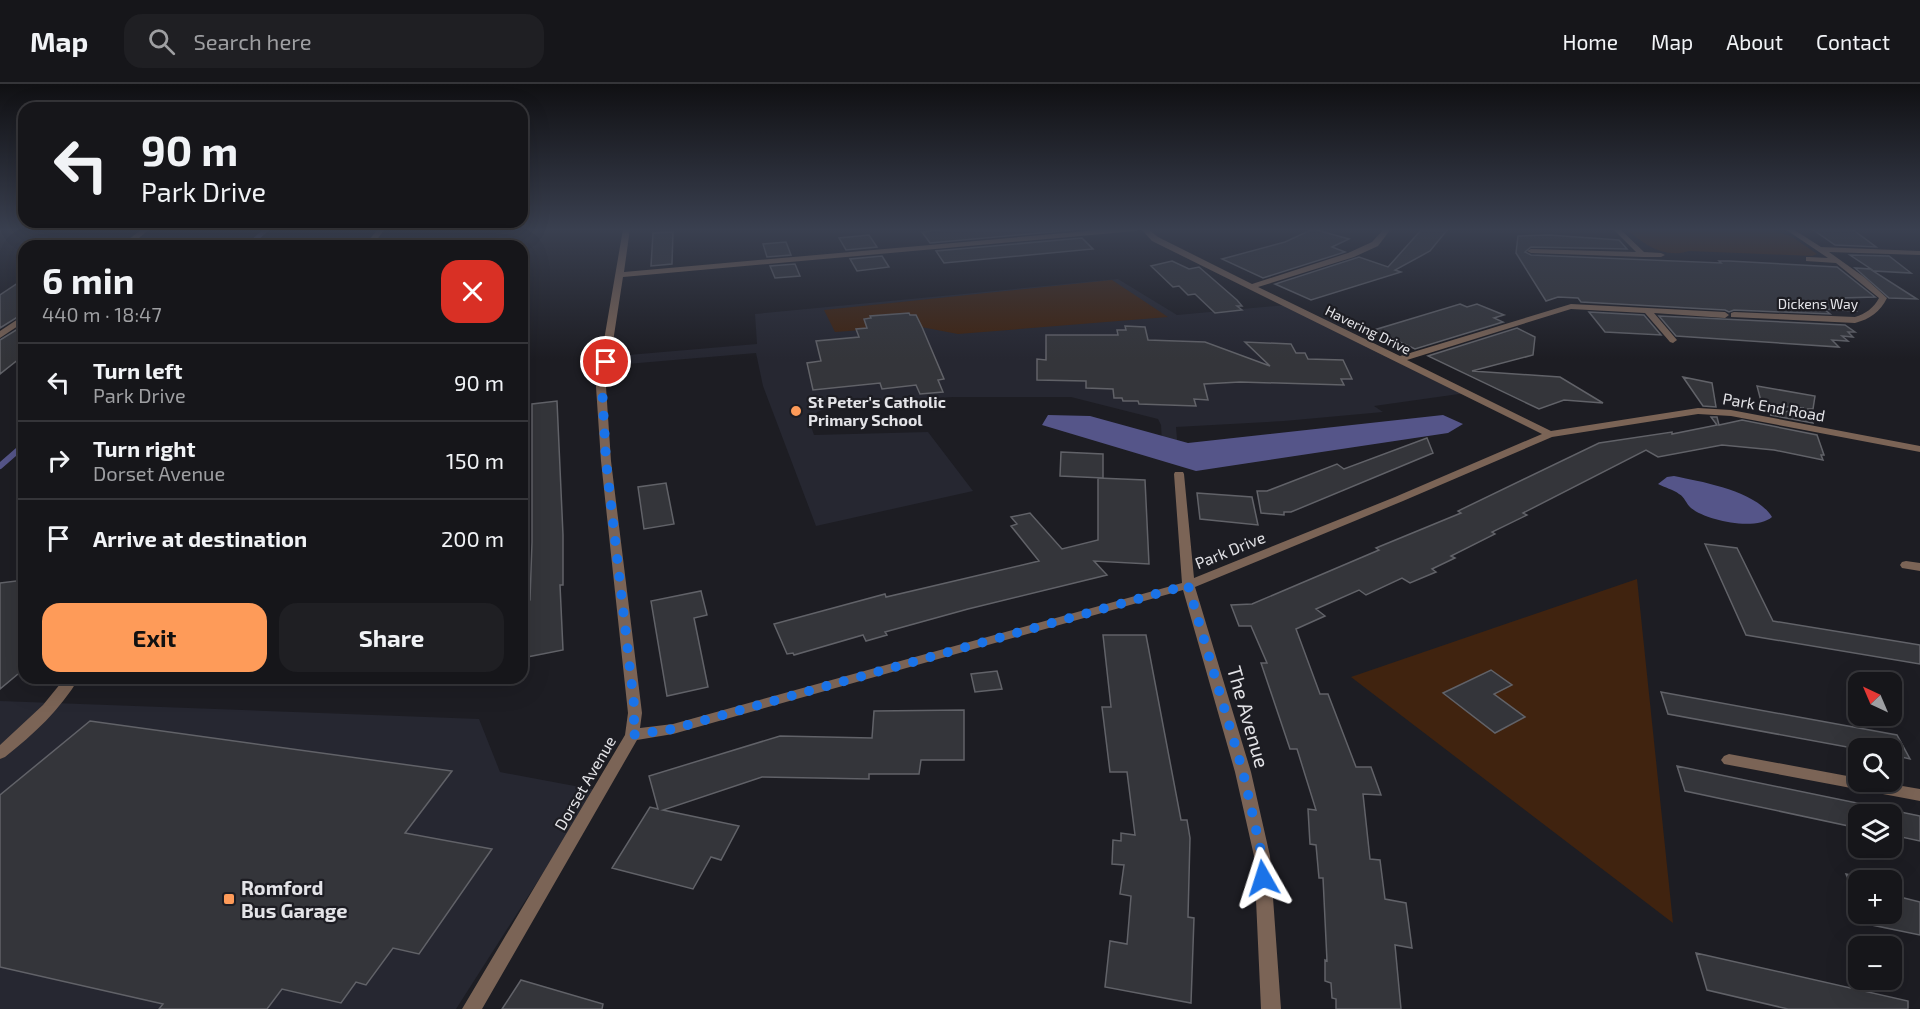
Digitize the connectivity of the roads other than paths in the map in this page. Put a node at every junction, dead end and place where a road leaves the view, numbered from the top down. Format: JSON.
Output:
{"nodes":[{"id":1,"x":652,"y":272,"type":"edge"},
{"id":2,"x":1221,"y":272,"type":"edge"},
{"id":3,"x":1297,"y":272,"type":"edge"},
{"id":4,"x":1850,"y":272,"type":"edge"},
{"id":5,"x":620,"y":275,"type":"joint"},
{"id":6,"x":1250,"y":287,"type":"junction"},
{"id":7,"x":1647,"y":310,"type":"junction"},
{"id":8,"x":18,"y":322,"type":"edge"},
{"id":9,"x":0,"y":335,"type":"edge"},
{"id":10,"x":1673,"y":340,"type":"dead end"},
{"id":11,"x":1397,"y":360,"type":"junction"},
{"id":12,"x":1550,"y":434,"type":"junction"},
{"id":13,"x":1920,"y":449,"type":"edge"},
{"id":14,"x":1179,"y":474,"type":"dead end"},
{"id":15,"x":1906,"y":565,"type":"dead end"},
{"id":16,"x":1920,"y":567,"type":"edge"},
{"id":17,"x":1188,"y":585,"type":"junction"},
{"id":18,"x":68,"y":684,"type":"edge"},
{"id":19,"x":632,"y":735,"type":"junction"},
{"id":20,"x":0,"y":753,"type":"edge"},
{"id":21,"x":1729,"y":760,"type":"dead end"},
{"id":22,"x":1920,"y":795,"type":"edge"},
{"id":23,"x":472,"y":1009,"type":"edge"},
{"id":24,"x":1271,"y":1009,"type":"edge"}],
"edges":[{"from":1,"to":5,"type":"street"},
{"from":2,"to":6,"type":"street","name":"Havering Drive"},
{"from":3,"to":6,"type":"street"},
{"from":4,"to":7,"type":"street","name":"Dickens Way"},
{"from":5,"to":19,"type":"street","name":"Dorset Avenue"},
{"from":6,"to":11,"type":"street","name":"Havering Drive"},
{"from":7,"to":10,"type":"street"},
{"from":7,"to":11,"type":"street"},
{"from":8,"to":9,"type":"street"},
{"from":11,"to":12,"type":"street","name":"Havering Drive"},
{"from":12,"to":13,"type":"street","name":"Park End Road"},
{"from":12,"to":17,"type":"street","name":"Park Drive"},
{"from":14,"to":17,"type":"street","name":"The Avenue"},
{"from":15,"to":16,"type":"street"},
{"from":17,"to":19,"type":"street","name":"Park Drive"},
{"from":17,"to":24,"type":"street","name":"The Avenue"},
{"from":18,"to":20,"type":"street"},
{"from":19,"to":23,"type":"street","name":"Dorset Avenue"},
{"from":21,"to":22,"type":"street"}]}
